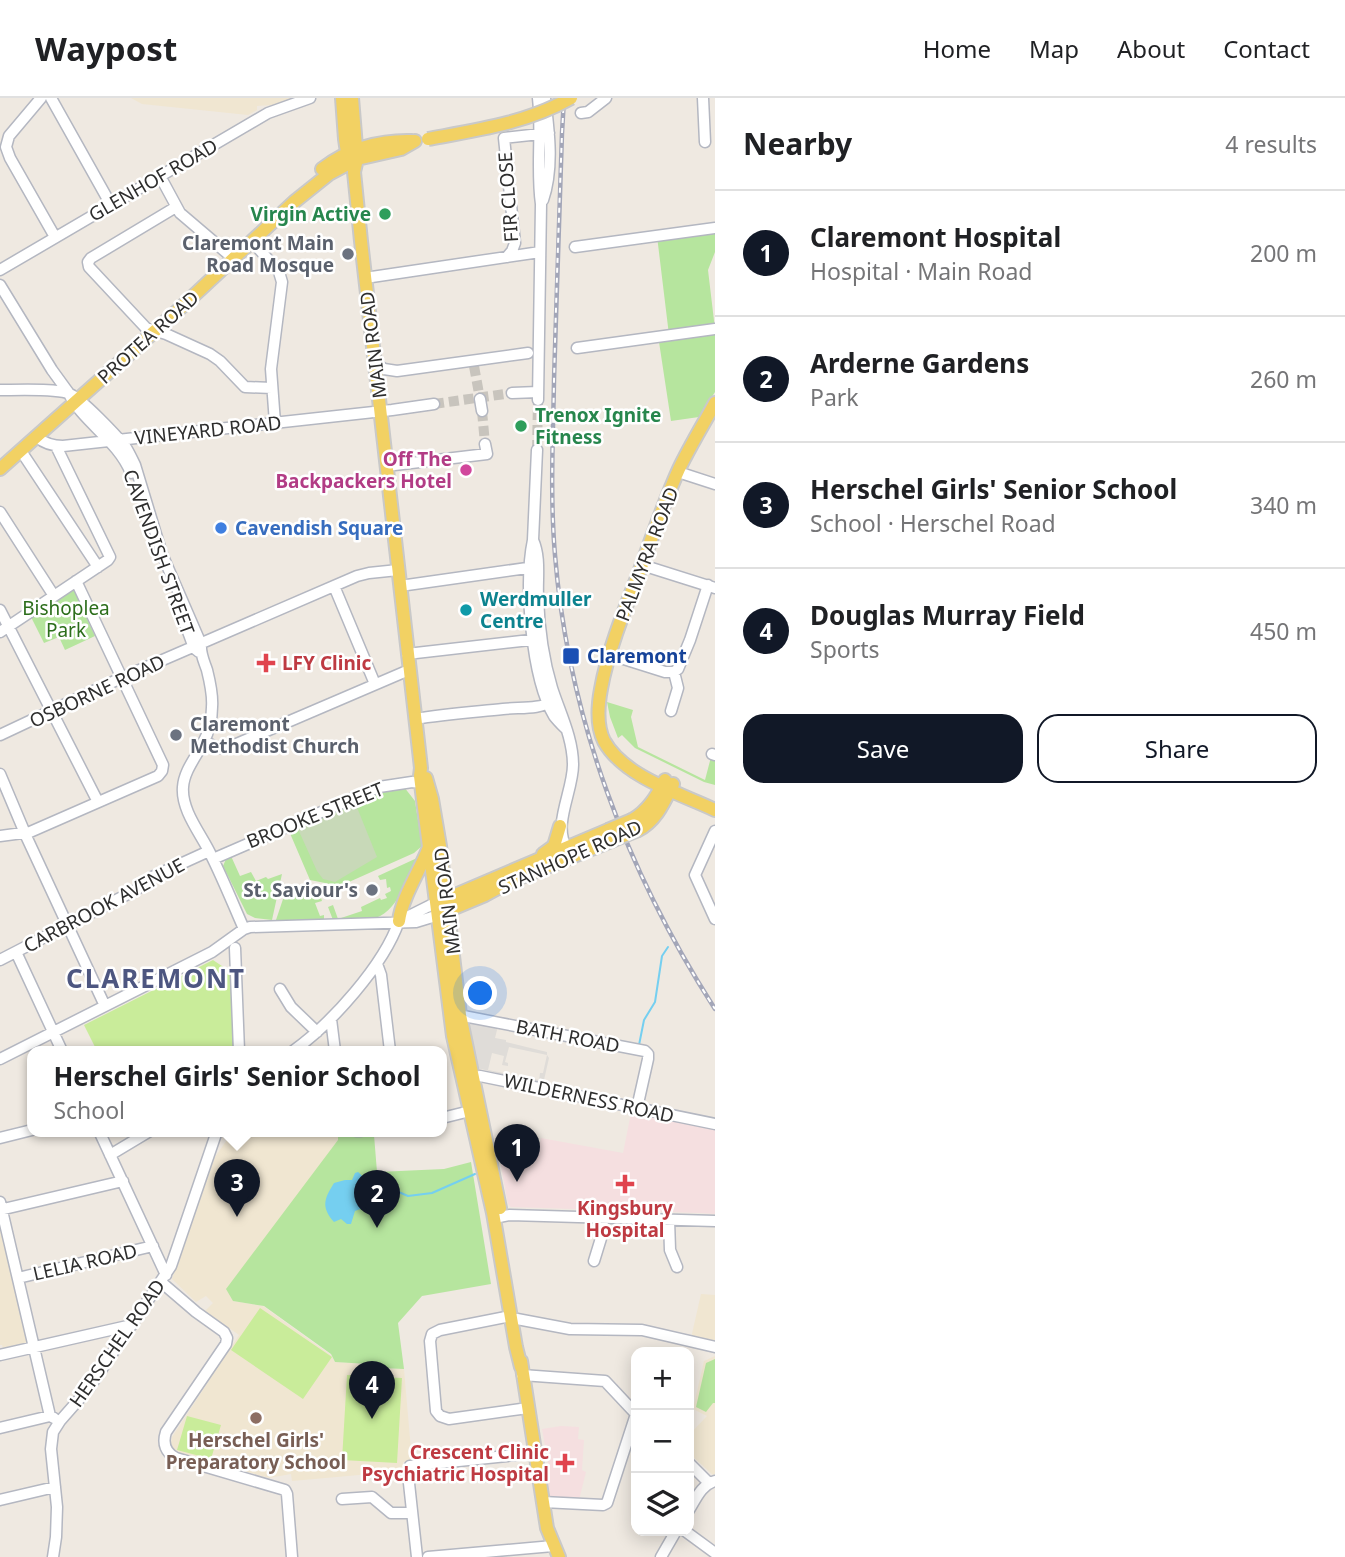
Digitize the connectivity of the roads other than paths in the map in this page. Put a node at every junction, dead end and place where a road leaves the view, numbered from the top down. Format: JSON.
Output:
{"nodes":[{"id":1,"x":41,"y":98,"type":"edge"},
{"id":2,"x":51,"y":98,"type":"edge"},
{"id":3,"x":310,"y":98,"type":"edge"},
{"id":4,"x":342,"y":98,"type":"edge"},
{"id":5,"x":352,"y":98,"type":"edge"},
{"id":6,"x":538,"y":98,"type":"edge"},
{"id":7,"x":545,"y":98,"type":"edge"},
{"id":8,"x":571,"y":98,"type":"edge"},
{"id":9,"x":606,"y":98,"type":"edge"},
{"id":10,"x":703,"y":98,"type":"edge"},
{"id":11,"x":581,"y":113,"type":"dead end"},
{"id":12,"x":544,"y":133,"type":"junction"},
{"id":13,"x":705,"y":142,"type":"dead end"},
{"id":14,"x":352,"y":159,"type":"junction"},
{"id":15,"x":160,"y":176,"type":"junction"},
{"id":16,"x":111,"y":205,"type":"junction"},
{"id":17,"x":176,"y":207,"type":"junction"},
{"id":18,"x":715,"y":229,"type":"edge"},
{"id":19,"x":55,"y":237,"type":"junction"},
{"id":20,"x":252,"y":241,"type":"junction"},
{"id":21,"x":575,"y":247,"type":"dead end"},
{"id":22,"x":540,"y":253,"type":"junction"},
{"id":23,"x":507,"y":257,"type":"junction"},
{"id":24,"x":234,"y":259,"type":"junction"},
{"id":25,"x":0,"y":270,"type":"edge"},
{"id":26,"x":365,"y":278,"type":"junction"},
{"id":27,"x":0,"y":285,"type":"edge"},
{"id":28,"x":715,"y":328,"type":"edge"},
{"id":29,"x":155,"y":331,"type":"junction"},
{"id":30,"x":576,"y":348,"type":"dead end"},
{"id":31,"x":528,"y":353,"type":"dead end"},
{"id":32,"x":375,"y":363,"type":"junction"},
{"id":33,"x":272,"y":388,"type":"junction"},
{"id":34,"x":0,"y":390,"type":"edge"},
{"id":35,"x":512,"y":393,"type":"tunnel mouth"},
{"id":36,"x":74,"y":398,"type":"junction"},
{"id":37,"x":480,"y":399,"type":"tunnel mouth"},
{"id":38,"x":715,"y":403,"type":"edge"},
{"id":39,"x":433,"y":404,"type":"tunnel mouth"},
{"id":40,"x":381,"y":411,"type":"junction"},
{"id":41,"x":482,"y":411,"type":"tunnel mouth"},
{"id":42,"x":275,"y":423,"type":"junction"},
{"id":43,"x":37,"y":437,"type":"junction"},
{"id":44,"x":115,"y":440,"type":"junction"},
{"id":45,"x":56,"y":446,"type":"junction"},
{"id":46,"x":486,"y":449,"type":"dead end"},
{"id":47,"x":537,"y":450,"type":"tunnel mouth"},
{"id":48,"x":21,"y":451,"type":"junction"},
{"id":49,"x":386,"y":466,"type":"junction"},
{"id":50,"x":0,"y":469,"type":"edge"},
{"id":51,"x":678,"y":472,"type":"junction"},
{"id":52,"x":715,"y":484,"type":"edge"},
{"id":53,"x":0,"y":512,"type":"edge"},
{"id":54,"x":642,"y":565,"type":"junction"},
{"id":55,"x":98,"y":567,"type":"junction"},
{"id":56,"x":534,"y":567,"type":"junction"},
{"id":57,"x":516,"y":569,"type":"junction"},
{"id":58,"x":398,"y":570,"type":"junction"},
{"id":59,"x":76,"y":581,"type":"junction"},
{"id":60,"x":334,"y":586,"type":"junction"},
{"id":61,"x":400,"y":586,"type":"junction"},
{"id":62,"x":712,"y":586,"type":"edge"},
{"id":63,"x":530,"y":587,"type":"junction"},
{"id":64,"x":54,"y":596,"type":"junction"},
{"id":65,"x":0,"y":610,"type":"edge"},
{"id":66,"x":4,"y":629,"type":"edge"},
{"id":67,"x":537,"y":639,"type":"junction"},
{"id":68,"x":198,"y":648,"type":"junction"},
{"id":69,"x":407,"y":654,"type":"junction"},
{"id":70,"x":611,"y":654,"type":"junction"},
{"id":71,"x":409,"y":670,"type":"junction"},
{"id":72,"x":674,"y":672,"type":"junction"},
{"id":73,"x":121,"y":678,"type":"junction"},
{"id":74,"x":375,"y":684,"type":"junction"},
{"id":75,"x":552,"y":700,"type":"junction"},
{"id":76,"x":671,"y":711,"type":"dead end"},
{"id":77,"x":51,"y":712,"type":"junction"},
{"id":78,"x":599,"y":713,"type":"junction"},
{"id":79,"x":415,"y":719,"type":"junction"},
{"id":80,"x":0,"y":735,"type":"edge"},
{"id":81,"x":205,"y":741,"type":"junction"},
{"id":82,"x":0,"y":774,"type":"edge"},
{"id":83,"x":424,"y":783,"type":"junction"},
{"id":84,"x":668,"y":785,"type":"junction"},
{"id":85,"x":97,"y":802,"type":"junction"},
{"id":86,"x":715,"y":802,"type":"edge"},
{"id":87,"x":661,"y":807,"type":"junction"},
{"id":88,"x":715,"y":812,"type":"edge"},
{"id":89,"x":562,"y":820,"type":"junction"},
{"id":90,"x":635,"y":825,"type":"junction"},
{"id":91,"x":715,"y":831,"type":"edge"},
{"id":92,"x":25,"y":832,"type":"junction"},
{"id":93,"x":0,"y":836,"type":"edge"},
{"id":94,"x":609,"y":838,"type":"junction"},
{"id":95,"x":582,"y":841,"type":"junction"},
{"id":96,"x":429,"y":846,"type":"junction"},
{"id":97,"x":567,"y":848,"type":"junction"},
{"id":98,"x":211,"y":855,"type":"junction"},
{"id":99,"x":522,"y":867,"type":"junction"},
{"id":100,"x":443,"y":907,"type":"junction"},
{"id":101,"x":715,"y":919,"type":"edge"},
{"id":102,"x":399,"y":921,"type":"junction"},
{"id":103,"x":67,"y":926,"type":"junction"},
{"id":104,"x":244,"y":929,"type":"junction"},
{"id":105,"x":16,"y":952,"type":"junction"},
{"id":106,"x":224,"y":959,"type":"dead end"},
{"id":107,"x":0,"y":960,"type":"edge"},
{"id":108,"x":377,"y":964,"type":"junction"},
{"id":109,"x":280,"y":989,"type":"dead end"},
{"id":110,"x":104,"y":1006,"type":"junction"},
{"id":111,"x":455,"y":1014,"type":"junction"},
{"id":112,"x":331,"y":1019,"type":"junction"},
{"id":113,"x":53,"y":1032,"type":"junction"},
{"id":114,"x":317,"y":1032,"type":"junction"},
{"id":115,"x":60,"y":1046,"type":"edge"},
{"id":116,"x":239,"y":1046,"type":"edge"},
{"id":117,"x":299,"y":1046,"type":"edge"},
{"id":118,"x":334,"y":1046,"type":"edge"},
{"id":119,"x":389,"y":1046,"type":"edge"},
{"id":120,"x":0,"y":1059,"type":"edge"},
{"id":121,"x":468,"y":1079,"type":"junction"},
{"id":122,"x":637,"y":1108,"type":"junction"},
{"id":123,"x":470,"y":1111,"type":"junction"},
{"id":124,"x":447,"y":1117,"type":"edge"},
{"id":125,"x":715,"y":1124,"type":"edge"},
{"id":126,"x":27,"y":1131,"type":"edge"},
{"id":127,"x":102,"y":1137,"type":"edge"},
{"id":128,"x":140,"y":1137,"type":"edge"},
{"id":129,"x":215,"y":1137,"type":"edge"},
{"id":130,"x":0,"y":1138,"type":"edge"},
{"id":131,"x":110,"y":1155,"type":"junction"},
{"id":132,"x":123,"y":1181,"type":"junction"},
{"id":133,"x":1,"y":1207,"type":"edge"},
{"id":134,"x":603,"y":1217,"type":"junction"},
{"id":135,"x":498,"y":1218,"type":"junction"},
{"id":136,"x":669,"y":1220,"type":"junction"},
{"id":137,"x":715,"y":1221,"type":"edge"},
{"id":138,"x":153,"y":1246,"type":"junction"},
{"id":139,"x":594,"y":1261,"type":"dead end"},
{"id":140,"x":677,"y":1267,"type":"dead end"},
{"id":141,"x":18,"y":1278,"type":"junction"},
{"id":142,"x":164,"y":1278,"type":"junction"},
{"id":143,"x":514,"y":1317,"type":"junction"},
{"id":144,"x":132,"y":1325,"type":"junction"},
{"id":145,"x":34,"y":1347,"type":"junction"},
{"id":146,"x":714,"y":1347,"type":"edge"},
{"id":147,"x":0,"y":1355,"type":"edge"},
{"id":148,"x":522,"y":1371,"type":"junction"},
{"id":149,"x":528,"y":1408,"type":"junction"},
{"id":150,"x":632,"y":1410,"type":"edge"},
{"id":151,"x":55,"y":1418,"type":"junction"},
{"id":152,"x":0,"y":1428,"type":"edge"},
{"id":153,"x":631,"y":1429,"type":"edge"},
{"id":154,"x":535,"y":1453,"type":"junction"},
{"id":155,"x":694,"y":1467,"type":"edge"},
{"id":156,"x":712,"y":1482,"type":"edge"},
{"id":157,"x":55,"y":1487,"type":"junction"},
{"id":158,"x":342,"y":1499,"type":"dead end"},
{"id":159,"x":0,"y":1500,"type":"edge"},
{"id":160,"x":543,"y":1502,"type":"junction"},
{"id":161,"x":694,"y":1502,"type":"edge"},
{"id":162,"x":412,"y":1513,"type":"junction"},
{"id":163,"x":673,"y":1536,"type":"edge"},
{"id":164,"x":692,"y":1536,"type":"edge"},
{"id":165,"x":556,"y":1551,"type":"edge"},
{"id":166,"x":715,"y":1553,"type":"edge"},
{"id":167,"x":498,"y":1554,"type":"edge"},
{"id":168,"x":52,"y":1557,"type":"edge"},
{"id":169,"x":292,"y":1557,"type":"edge"},
{"id":170,"x":417,"y":1557,"type":"edge"},
{"id":171,"x":428,"y":1557,"type":"edge"},
{"id":172,"x":661,"y":1557,"type":"edge"}],
"edges":[{"from":1,"to":19,"type":"street"},
{"from":2,"to":16,"type":"street"},
{"from":3,"to":15,"type":"street","name":"GLENHOF ROAD"},
{"from":4,"to":14,"type":"main road","name":"MAIN ROAD"},
{"from":5,"to":14,"type":"main road","name":"MAIN ROAD"},
{"from":6,"to":12,"type":"street"},
{"from":7,"to":12,"type":"street"},
{"from":8,"to":14,"type":"main road","bridge":true},
{"from":9,"to":11,"type":"street"},
{"from":10,"to":13,"type":"street"},
{"from":12,"to":22,"type":"street"},
{"from":12,"to":23,"type":"street","name":"FIR CLOSE"},
{"from":14,"to":20,"type":"main road","name":"PROTEA ROAD"},
{"from":14,"to":26,"type":"main road","name":"MAIN ROAD"},
{"from":15,"to":16,"type":"street","name":"GLENHOF ROAD"},
{"from":15,"to":17,"type":"street"},
{"from":16,"to":19,"type":"street","name":"GLENHOF ROAD"},
{"from":17,"to":24,"type":"street"},
{"from":17,"to":29,"type":"street"},
{"from":18,"to":21,"type":"street"},
{"from":19,"to":25,"type":"street","name":"GLENHOF ROAD"},
{"from":20,"to":24,"type":"main road","name":"PROTEA ROAD"},
{"from":20,"to":33,"type":"street"},
{"from":22,"to":23,"type":"street"},
{"from":22,"to":35,"type":"street"},
{"from":23,"to":26,"type":"street"},
{"from":24,"to":29,"type":"main road","name":"PROTEA ROAD"},
{"from":26,"to":32,"type":"main road","name":"MAIN ROAD"},
{"from":27,"to":36,"type":"street","name":"CAVENDISH STREET"},
{"from":28,"to":30,"type":"street"},
{"from":29,"to":33,"type":"street"},
{"from":29,"to":36,"type":"main road","name":"PROTEA ROAD"},
{"from":31,"to":32,"type":"street"},
{"from":32,"to":40,"type":"main road","name":"MAIN ROAD"},
{"from":33,"to":42,"type":"street"},
{"from":34,"to":36,"type":"street"},
{"from":36,"to":43,"type":"main road","name":"PROTEA ROAD"},
{"from":36,"to":44,"type":"street","name":"CAVENDISH STREET"},
{"from":37,"to":41,"type":"street"},
{"from":38,"to":51,"type":"main road","name":"PALMYRA ROAD"},
{"from":39,"to":40,"type":"street","name":"VINEYARD ROAD"},
{"from":40,"to":42,"type":"street","name":"VINEYARD ROAD"},
{"from":40,"to":49,"type":"main road","name":"MAIN ROAD"},
{"from":42,"to":44,"type":"street","name":"VINEYARD ROAD"},
{"from":43,"to":45,"type":"street"},
{"from":43,"to":48,"type":"main road","name":"PROTEA ROAD"},
{"from":44,"to":45,"type":"street","name":"VINEYARD ROAD"},
{"from":44,"to":68,"type":"street","name":"CAVENDISH STREET"},
{"from":45,"to":55,"type":"street"},
{"from":46,"to":49,"type":"street"},
{"from":47,"to":56,"type":"street"},
{"from":48,"to":50,"type":"main road","name":"PROTEA ROAD"},
{"from":48,"to":55,"type":"street"},
{"from":49,"to":58,"type":"main road","name":"MAIN ROAD"},
{"from":51,"to":52,"type":"street"},
{"from":51,"to":54,"type":"main road","name":"PALMYRA ROAD"},
{"from":53,"to":64,"type":"street"},
{"from":54,"to":62,"type":"street"},
{"from":54,"to":70,"type":"main road","name":"PALMYRA ROAD"},
{"from":55,"to":59,"type":"street"},
{"from":56,"to":57,"type":"street"},
{"from":56,"to":63,"type":"street"},
{"from":56,"to":67,"type":"street"},
{"from":57,"to":61,"type":"street"},
{"from":57,"to":63,"type":"street"},
{"from":58,"to":60,"type":"street","name":"OSBORNE ROAD"},
{"from":58,"to":61,"type":"main road","name":"MAIN ROAD"},
{"from":59,"to":64,"type":"street"},
{"from":59,"to":73,"type":"street"},
{"from":60,"to":68,"type":"street","name":"OSBORNE ROAD"},
{"from":60,"to":74,"type":"street"},
{"from":61,"to":69,"type":"main road","name":"MAIN ROAD"},
{"from":62,"to":72,"type":"street"},
{"from":63,"to":67,"type":"street"},
{"from":64,"to":66,"type":"street"},
{"from":65,"to":66,"type":"street"},
{"from":66,"to":77,"type":"street"},
{"from":67,"to":69,"type":"street"},
{"from":67,"to":75,"type":"street"},
{"from":68,"to":73,"type":"street","name":"OSBORNE ROAD"},
{"from":68,"to":81,"type":"street","name":"CAVENDISH STREET"},
{"from":69,"to":71,"type":"main road","name":"MAIN ROAD"},
{"from":70,"to":72,"type":"street"},
{"from":70,"to":78,"type":"main road","name":"PALMYRA ROAD"},
{"from":71,"to":74,"type":"street"},
{"from":71,"to":79,"type":"main road","name":"MAIN ROAD"},
{"from":72,"to":76,"type":"street"},
{"from":73,"to":77,"type":"street","name":"OSBORNE ROAD"},
{"from":73,"to":85,"type":"street"},
{"from":74,"to":81,"type":"street"},
{"from":75,"to":79,"type":"street"},
{"from":75,"to":89,"type":"street"},
{"from":77,"to":80,"type":"street","name":"OSBORNE ROAD"},
{"from":77,"to":85,"type":"street"},
{"from":78,"to":84,"type":"main road"},
{"from":78,"to":84,"type":"main road","name":"PALMYRA ROAD"},
{"from":79,"to":83,"type":"main road","name":"MAIN ROAD"},
{"from":81,"to":98,"type":"street","name":"CAVENDISH STREET"},
{"from":82,"to":92,"type":"street"},
{"from":83,"to":96,"type":"main road","name":"MAIN ROAD"},
{"from":83,"to":98,"type":"street","name":"BROOKE STREET"},
{"from":83,"to":100,"type":"main road","name":"MAIN ROAD"},
{"from":84,"to":86,"type":"main road"},
{"from":84,"to":87,"type":"main road","name":"STANHOPE ROAD"},
{"from":84,"to":88,"type":"main road"},
{"from":84,"to":90,"type":"main road","name":"STANHOPE ROAD"},
{"from":85,"to":92,"type":"street"},
{"from":87,"to":88,"type":"main road"},
{"from":87,"to":90,"type":"main road","name":"STANHOPE ROAD"},
{"from":89,"to":95,"type":"street"},
{"from":89,"to":97,"type":"street"},
{"from":89,"to":99,"type":"main road"},
{"from":90,"to":94,"type":"main road","name":"STANHOPE ROAD","bridge":true},
{"from":91,"to":101,"type":"street"},
{"from":92,"to":93,"type":"street"},
{"from":92,"to":103,"type":"street"},
{"from":94,"to":95,"type":"main road","name":"STANHOPE ROAD"},
{"from":94,"to":97,"type":"main road"},
{"from":94,"to":100,"type":"main road","name":"STANHOPE ROAD"},
{"from":95,"to":97,"type":"main road","name":"STANHOPE ROAD"},
{"from":96,"to":100,"type":"main road","name":"MAIN ROAD"},
{"from":96,"to":102,"type":"main road"},
{"from":97,"to":99,"type":"main road","name":"STANHOPE ROAD"},
{"from":98,"to":103,"type":"street","name":"CARBROOK AVENUE"},
{"from":98,"to":104,"type":"street","name":"CAVENDISH STREET"},
{"from":99,"to":100,"type":"main road","name":"STANHOPE ROAD"},
{"from":100,"to":102,"type":"street"},
{"from":100,"to":111,"type":"main road","name":"MAIN ROAD"},
{"from":102,"to":104,"type":"street"},
{"from":102,"to":108,"type":"street"},
{"from":103,"to":105,"type":"street","name":"CARBROOK AVENUE"},
{"from":103,"to":110,"type":"street"},
{"from":104,"to":110,"type":"street"},
{"from":105,"to":107,"type":"street","name":"CARBROOK AVENUE"},
{"from":105,"to":113,"type":"street"},
{"from":106,"to":116,"type":"street"},
{"from":108,"to":112,"type":"street"},
{"from":108,"to":119,"type":"street"},
{"from":109,"to":114,"type":"street"},
{"from":110,"to":113,"type":"street"},
{"from":111,"to":121,"type":"main road","name":"MAIN ROAD"},
{"from":111,"to":122,"type":"street","name":"BATH ROAD"},
{"from":112,"to":114,"type":"street"},
{"from":112,"to":118,"type":"street"},
{"from":113,"to":115,"type":"street"},
{"from":113,"to":120,"type":"street"},
{"from":114,"to":117,"type":"street"},
{"from":121,"to":122,"type":"street","name":"WILDERNESS ROAD"},
{"from":121,"to":123,"type":"main road","name":"MAIN ROAD"},
{"from":121,"to":135,"type":"main road","name":"MAIN ROAD"},
{"from":122,"to":125,"type":"street","name":"WILDERNESS ROAD"},
{"from":123,"to":124,"type":"street"},
{"from":123,"to":135,"type":"main road","name":"MAIN ROAD"},
{"from":126,"to":130,"type":"street"},
{"from":127,"to":131,"type":"street"},
{"from":128,"to":131,"type":"street"},
{"from":129,"to":142,"type":"street","name":"HERSCHEL ROAD"},
{"from":131,"to":132,"type":"street"},
{"from":132,"to":133,"type":"street"},
{"from":132,"to":138,"type":"street"},
{"from":133,"to":141,"type":"street"},
{"from":134,"to":135,"type":"street"},
{"from":134,"to":136,"type":"street"},
{"from":134,"to":139,"type":"street"},
{"from":135,"to":143,"type":"main road","name":"MAIN ROAD"},
{"from":136,"to":137,"type":"street"},
{"from":136,"to":140,"type":"street"},
{"from":138,"to":141,"type":"street","name":"LELIA ROAD"},
{"from":138,"to":142,"type":"street"},
{"from":141,"to":145,"type":"street"},
{"from":142,"to":144,"type":"street","name":"HERSCHEL ROAD"},
{"from":142,"to":169,"type":"street"},
{"from":143,"to":146,"type":"street"},
{"from":143,"to":148,"type":"main road","name":"MAIN ROAD"},
{"from":143,"to":149,"type":"street"},
{"from":144,"to":145,"type":"street"},
{"from":144,"to":151,"type":"street","name":"HERSCHEL ROAD"},
{"from":145,"to":147,"type":"street"},
{"from":145,"to":151,"type":"street"},
{"from":148,"to":149,"type":"main road","name":"MAIN ROAD"},
{"from":148,"to":150,"type":"street"},
{"from":149,"to":154,"type":"main road","name":"MAIN ROAD"},
{"from":151,"to":152,"type":"street"},
{"from":151,"to":157,"type":"street","name":"HERSCHEL ROAD"},
{"from":153,"to":160,"type":"street"},
{"from":154,"to":160,"type":"main road","name":"MAIN ROAD"},
{"from":154,"to":162,"type":"street"},
{"from":155,"to":156,"type":"street"},
{"from":156,"to":161,"type":"street"},
{"from":157,"to":159,"type":"street"},
{"from":157,"to":168,"type":"street","name":"HERSCHEL ROAD"},
{"from":158,"to":162,"type":"street"},
{"from":160,"to":165,"type":"main road","name":"MAIN ROAD"},
{"from":162,"to":170,"type":"street"},
{"from":163,"to":172,"type":"street"},
{"from":164,"to":166,"type":"street"},
{"from":165,"to":167,"type":"street"},
{"from":167,"to":171,"type":"street"}]}
